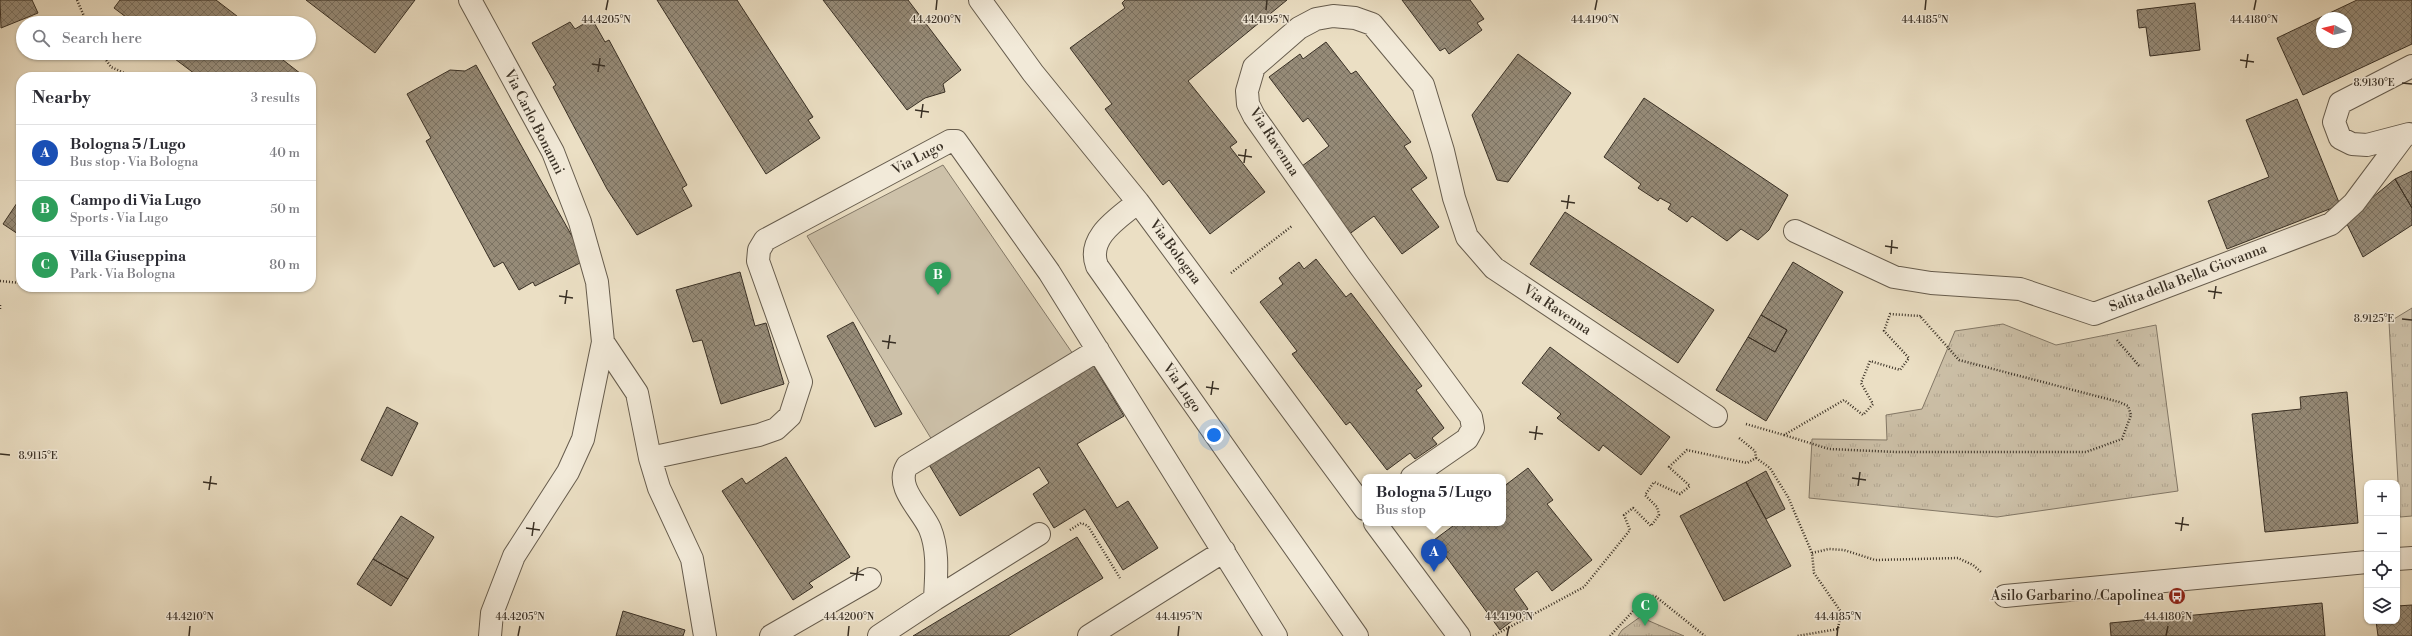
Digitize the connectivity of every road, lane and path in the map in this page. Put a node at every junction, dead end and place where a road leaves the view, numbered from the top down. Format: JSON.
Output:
{"nodes":[{"id":1,"x":76,"y":0,"type":"edge"},
{"id":2,"x":470,"y":0,"type":"edge"},
{"id":3,"x":980,"y":0,"type":"edge"},
{"id":4,"x":84,"y":16,"type":"edge"},
{"id":5,"x":106,"y":60,"type":"edge"},
{"id":6,"x":2412,"y":66,"type":"edge"},
{"id":7,"x":122,"y":72,"type":"edge"},
{"id":8,"x":2408,"y":135,"type":"edge"},
{"id":9,"x":1138,"y":202,"type":"junction"},
{"id":10,"x":1318,"y":206,"type":"junction"},
{"id":11,"x":1795,"y":231,"type":"dead end"},
{"id":12,"x":0,"y":281,"type":"edge"},
{"id":13,"x":16,"y":283,"type":"edge"},
{"id":14,"x":1931,"y":283,"type":"junction"},
{"id":15,"x":1205,"y":293,"type":"junction"},
{"id":16,"x":0,"y":305,"type":"edge"},
{"id":17,"x":0,"y":310,"type":"edge"},
{"id":18,"x":1920,"y":316,"type":"junction"},
{"id":19,"x":603,"y":342,"type":"junction"},
{"id":20,"x":1098,"y":350,"type":"junction"},
{"id":21,"x":1716,"y":416,"type":"dead end"},
{"id":22,"x":1739,"y":424,"type":"dead end"},
{"id":23,"x":1735,"y":434,"type":"dead end"},
{"id":24,"x":1784,"y":435,"type":"junction"},
{"id":25,"x":650,"y":458,"type":"junction"},
{"id":26,"x":1756,"y":458,"type":"junction"},
{"id":27,"x":1416,"y":474,"type":"edge"},
{"id":28,"x":1362,"y":505,"type":"edge"},
{"id":29,"x":1377,"y":526,"type":"edge"},
{"id":30,"x":1039,"y":534,"type":"joint"},
{"id":31,"x":1224,"y":551,"type":"junction"},
{"id":32,"x":1812,"y":553,"type":"junction"},
{"id":33,"x":2412,"y":558,"type":"edge"},
{"id":34,"x":2400,"y":559,"type":"edge"},
{"id":35,"x":2364,"y":562,"type":"edge"},
{"id":36,"x":870,"y":579,"type":"dead end"},
{"id":37,"x":2005,"y":596,"type":"joint"},
{"id":38,"x":935,"y":599,"type":"junction"},
{"id":39,"x":1137,"y":606,"type":"junction"},
{"id":40,"x":490,"y":636,"type":"edge"},
{"id":41,"x":705,"y":636,"type":"edge"},
{"id":42,"x":771,"y":636,"type":"edge"},
{"id":43,"x":878,"y":636,"type":"edge"},
{"id":44,"x":1089,"y":636,"type":"edge"},
{"id":45,"x":1276,"y":636,"type":"edge"},
{"id":46,"x":1357,"y":636,"type":"edge"},
{"id":47,"x":1459,"y":636,"type":"edge"},
{"id":48,"x":1493,"y":636,"type":"edge"},
{"id":49,"x":1610,"y":636,"type":"edge"},
{"id":50,"x":1705,"y":636,"type":"edge"},
{"id":51,"x":1797,"y":636,"type":"edge"}],
"edges":[{"from":1,"to":4,"type":"path"},
{"from":2,"to":19,"type":"street","name":"Via Carlo Bonanni"},
{"from":3,"to":9,"type":"street","name":"Via Bologna"},
{"from":5,"to":7,"type":"path"},
{"from":6,"to":8,"type":"street"},
{"from":8,"to":14,"type":"street","name":"Salita della Bella Giovanna"},
{"from":9,"to":15,"type":"street","name":"Via Bologna"},
{"from":9,"to":46,"type":"street","name":"Via Lugo"},
{"from":10,"to":15,"type":"path"},
{"from":10,"to":21,"type":"street","name":"Via Ravenna"},
{"from":10,"to":27,"type":"street","name":"Via Ravenna"},
{"from":11,"to":14,"type":"street","name":"Salita della Bella Giovanna"},
{"from":12,"to":13,"type":"path"},
{"from":14,"to":18,"type":"path"},
{"from":15,"to":28,"type":"street","name":"Via Bologna"},
{"from":16,"to":17,"type":"path"},
{"from":18,"to":24,"type":"path"},
{"from":18,"to":24,"type":"path"},
{"from":19,"to":25,"type":"street","name":"Via Carlo Bonanni"},
{"from":19,"to":40,"type":"street","name":"Via Carlo Bonanni"},
{"from":20,"to":25,"type":"street","name":"Via Lugo"},
{"from":20,"to":31,"type":"street","name":"Via Lugo"},
{"from":20,"to":38,"type":"street"},
{"from":22,"to":24,"type":"path"},
{"from":23,"to":26,"type":"path"},
{"from":25,"to":41,"type":"street","name":"Via Carlo Bonanni"},
{"from":26,"to":32,"type":"path"},
{"from":26,"to":48,"type":"path"},
{"from":29,"to":47,"type":"street"},
{"from":30,"to":38,"type":"street"},
{"from":30,"to":39,"type":"path"},
{"from":31,"to":39,"type":"street"},
{"from":31,"to":45,"type":"street","name":"Via Lugo"},
{"from":32,"to":37,"type":"path"},
{"from":32,"to":51,"type":"path"},
{"from":33,"to":34,"type":"street"},
{"from":35,"to":37,"type":"street"},
{"from":36,"to":42,"type":"street"},
{"from":38,"to":43,"type":"street"},
{"from":39,"to":44,"type":"street"},
{"from":49,"to":50,"type":"path"}]}
